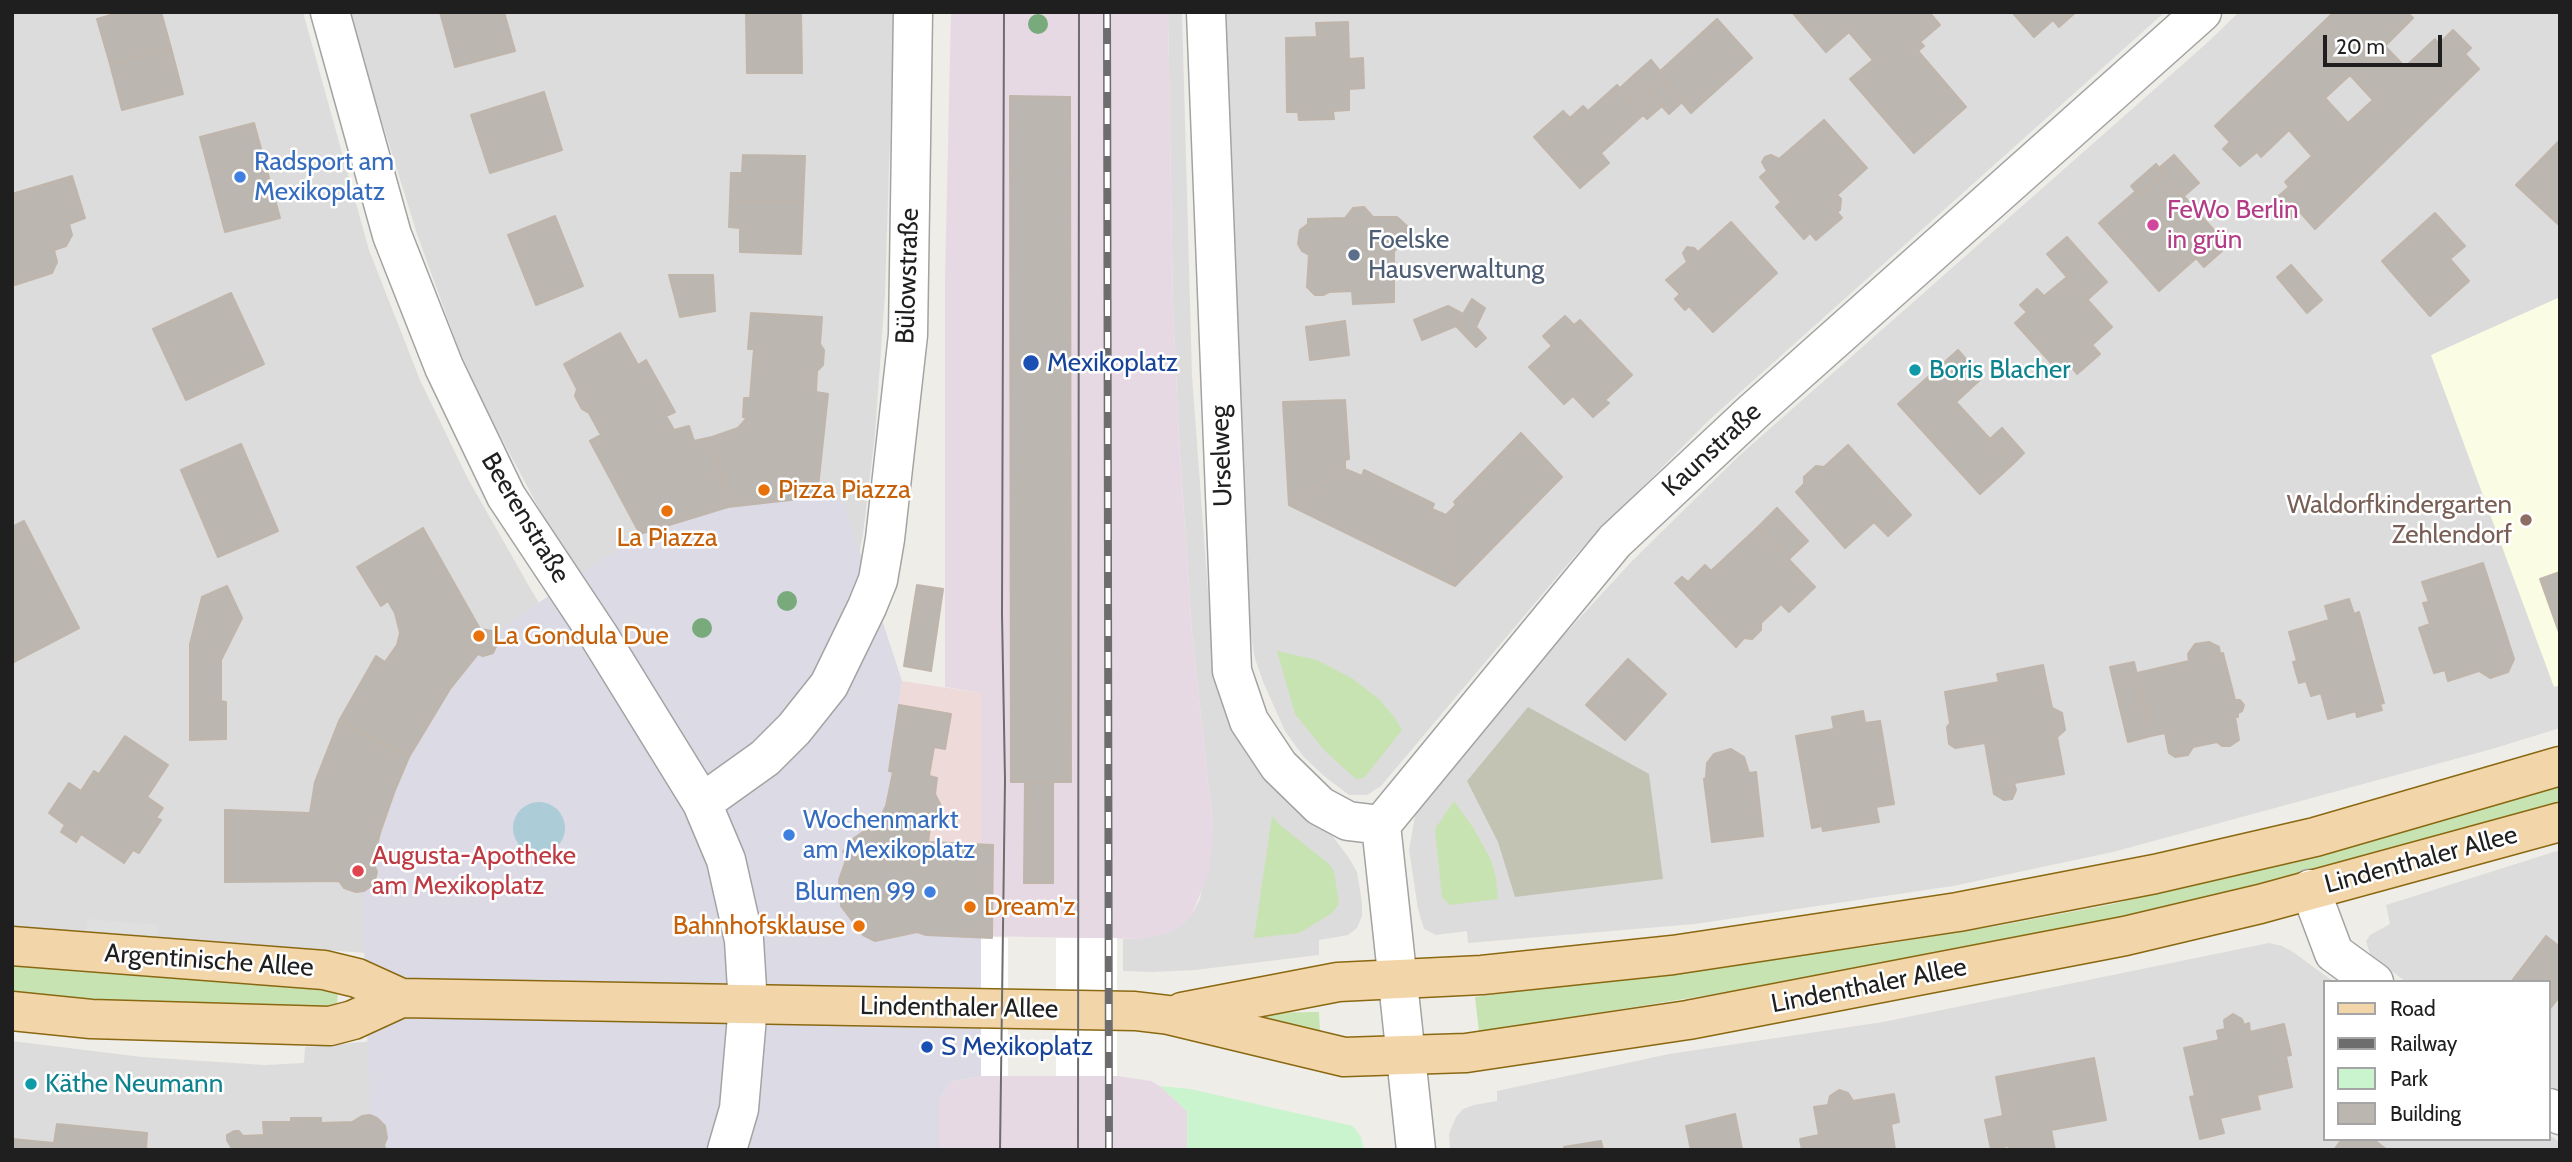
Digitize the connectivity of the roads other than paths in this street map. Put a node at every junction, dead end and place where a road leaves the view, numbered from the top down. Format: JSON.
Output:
{"nodes":[{"id":1,"x":330,"y":12,"type":"edge"},
{"id":2,"x":913,"y":12,"type":"edge"},
{"id":3,"x":1206,"y":12,"type":"edge"},
{"id":4,"x":2202,"y":12,"type":"edge"},
{"id":5,"x":2560,"y":766,"type":"edge"},
{"id":6,"x":702,"y":803,"type":"junction"},
{"id":7,"x":2560,"y":822,"type":"edge"},
{"id":8,"x":1381,"y":825,"type":"junction"},
{"id":9,"x":2310,"y":889,"type":"junction"},
{"id":10,"x":12,"y":946,"type":"edge"},
{"id":11,"x":1397,"y":980,"type":"junction"},
{"id":12,"x":2371,"y":980,"type":"edge"},
{"id":13,"x":401,"y":998,"type":"junction"},
{"id":14,"x":748,"y":1004,"type":"junction"},
{"id":15,"x":12,"y":1011,"type":"edge"},
{"id":16,"x":1169,"y":1015,"type":"junction"},
{"id":17,"x":1406,"y":1056,"type":"junction"},
{"id":18,"x":727,"y":1150,"type":"edge"},
{"id":19,"x":1416,"y":1150,"type":"edge"}],
"edges":[{"from":1,"to":6,"type":"street","name":"Beerenstraße"},
{"from":2,"to":6,"type":"street","name":"Bülowstraße"},
{"from":3,"to":8,"type":"street","name":"Urselweg"},
{"from":4,"to":8,"type":"street","name":"Kaunstraße"},
{"from":5,"to":11,"type":"main road","name":"Lindenthaler Allee"},
{"from":6,"to":14,"type":"street","name":"Beerenstraße"},
{"from":7,"to":9,"type":"main road","name":"Lindenthaler Allee"},
{"from":8,"to":11,"type":"street"},
{"from":9,"to":12,"type":"street"},
{"from":9,"to":17,"type":"main road","name":"Lindenthaler Allee"},
{"from":10,"to":13,"type":"main road","name":"Argentinische Allee"},
{"from":11,"to":16,"type":"main road","name":"Lindenthaler Allee"},
{"from":11,"to":17,"type":"street"},
{"from":13,"to":14,"type":"main road","name":"Argentinische Allee"},
{"from":13,"to":15,"type":"main road","name":"Argentinische Allee"},
{"from":14,"to":16,"type":"main road","name":"Lindenthaler Allee"},
{"from":14,"to":18,"type":"street","name":"Beerenstraße"},
{"from":16,"to":17,"type":"main road","name":"Lindenthaler Allee"},
{"from":17,"to":19,"type":"street"}]}
